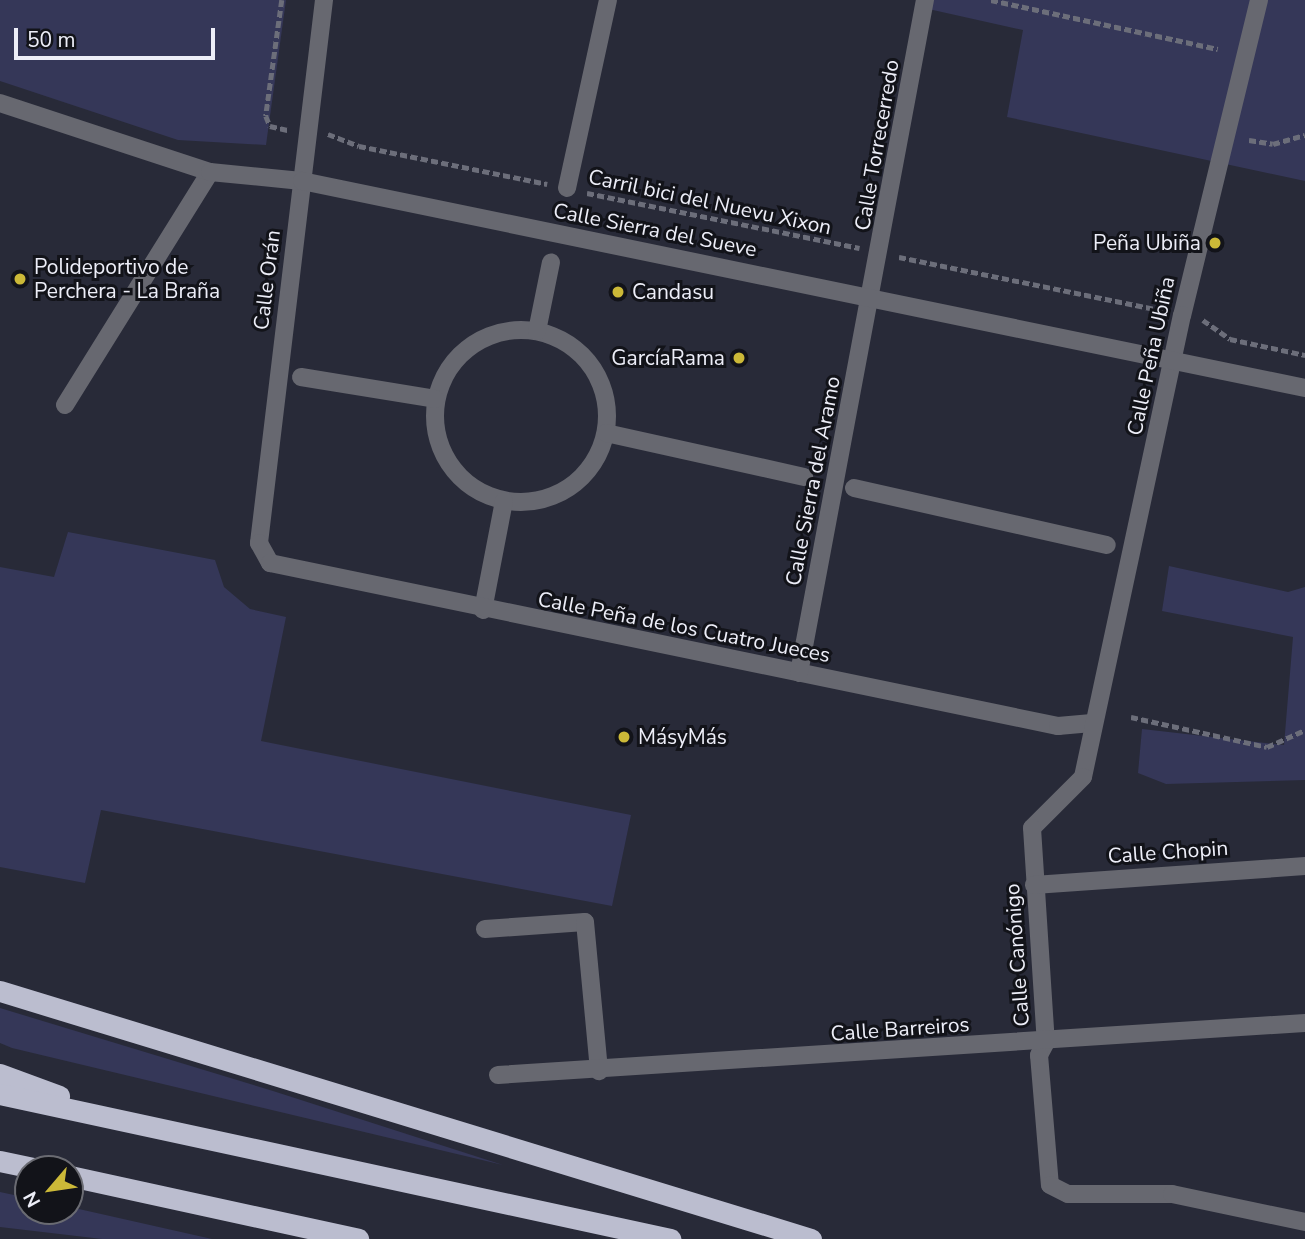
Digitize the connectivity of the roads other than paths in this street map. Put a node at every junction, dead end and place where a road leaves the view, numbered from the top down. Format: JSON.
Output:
{"nodes":[{"id":1,"x":324,"y":0,"type":"edge"},
{"id":2,"x":608,"y":0,"type":"edge"},
{"id":3,"x":925,"y":0,"type":"edge"},
{"id":4,"x":1259,"y":0,"type":"edge"},
{"id":5,"x":0,"y":103,"type":"edge"},
{"id":6,"x":210,"y":172,"type":"junction"},
{"id":7,"x":302,"y":181,"type":"junction"},
{"id":8,"x":566,"y":188,"type":"road end"},
{"id":9,"x":551,"y":262,"type":"dead end"},
{"id":10,"x":871,"y":297,"type":"junction"},
{"id":11,"x":537,"y":331,"type":"junction"},
{"id":12,"x":1172,"y":362,"type":"junction"},
{"id":13,"x":301,"y":377,"type":"dead end"},
{"id":14,"x":1305,"y":388,"type":"edge"},
{"id":15,"x":435,"y":399,"type":"junction"},
{"id":16,"x":65,"y":405,"type":"dead end"},
{"id":17,"x":606,"y":433,"type":"junction"},
{"id":18,"x":804,"y":477,"type":"dead end"},
{"id":19,"x":854,"y":488,"type":"dead end"},
{"id":20,"x":504,"y":501,"type":"junction"},
{"id":21,"x":1107,"y":545,"type":"dead end"},
{"id":22,"x":270,"y":563,"type":"joint"},
{"id":23,"x":483,"y":610,"type":"junction"},
{"id":24,"x":799,"y":673,"type":"junction"},
{"id":25,"x":1092,"y":723,"type":"junction"},
{"id":26,"x":1305,"y":866,"type":"edge"},
{"id":27,"x":1034,"y":885,"type":"junction"},
{"id":28,"x":485,"y":929,"type":"dead end"},
{"id":29,"x":0,"y":992,"type":"edge"},
{"id":30,"x":1305,"y":1023,"type":"edge"},
{"id":31,"x":1046,"y":1042,"type":"junction"},
{"id":32,"x":599,"y":1071,"type":"junction"},
{"id":33,"x":0,"y":1074,"type":"edge"},
{"id":34,"x":498,"y":1076,"type":"dead end"},
{"id":35,"x":0,"y":1094,"type":"edge"},
{"id":36,"x":140,"y":1125,"type":"junction"},
{"id":37,"x":84,"y":1179,"type":"edge"},
{"id":38,"x":1305,"y":1222,"type":"edge"},
{"id":39,"x":358,"y":1239,"type":"edge"},
{"id":40,"x":670,"y":1239,"type":"edge"},
{"id":41,"x":811,"y":1239,"type":"edge"}],
"edges":[{"from":1,"to":7,"type":"street","name":"Calle Orán"},
{"from":2,"to":8,"type":"street"},
{"from":3,"to":10,"type":"street","name":"Calle Torrecerredo"},
{"from":4,"to":12,"type":"street","name":"Calle Peña Ubiña"},
{"from":5,"to":6,"type":"street","name":"Calle Sierra del Sueve"},
{"from":6,"to":7,"type":"street","name":"Calle Sierra del Sueve"},
{"from":6,"to":16,"type":"street"},
{"from":7,"to":10,"type":"street","name":"Calle Sierra del Sueve"},
{"from":7,"to":22,"type":"street","name":"Calle Orán"},
{"from":9,"to":11,"type":"street"},
{"from":10,"to":12,"type":"street","name":"Calle Sierra del Sueve"},
{"from":10,"to":24,"type":"street","name":"Calle Sierra del Aramo"},
{"from":11,"to":15,"type":"street"},
{"from":11,"to":17,"type":"street"},
{"from":12,"to":14,"type":"street","name":"Calle Sierra del Sueve"},
{"from":12,"to":25,"type":"street","name":"Calle Peña Ubiña"},
{"from":13,"to":15,"type":"street"},
{"from":15,"to":20,"type":"street"},
{"from":17,"to":18,"type":"street"},
{"from":17,"to":20,"type":"street"},
{"from":19,"to":21,"type":"street"},
{"from":20,"to":23,"type":"street"},
{"from":22,"to":23,"type":"street","name":"Calle Peña de los Cuatro Jueces"},
{"from":23,"to":24,"type":"street","name":"Calle Peña de los Cuatro Jueces"},
{"from":24,"to":25,"type":"street","name":"Calle Peña de los Cuatro Jueces"},
{"from":25,"to":27,"type":"street","name":"Calle Canónigo"},
{"from":26,"to":27,"type":"street","name":"Calle Chopin"},
{"from":27,"to":31,"type":"street","name":"Calle Canónigo"},
{"from":28,"to":32,"type":"street"},
{"from":29,"to":41,"type":"highway"},
{"from":30,"to":31,"type":"street","name":"Calle Barreiros"},
{"from":31,"to":32,"type":"street","name":"Calle Barreiros"},
{"from":31,"to":38,"type":"street","name":"Calle Canónigo"},
{"from":32,"to":34,"type":"street","name":"Calle Barreiros"},
{"from":33,"to":36,"type":"highway"},
{"from":35,"to":36,"type":"highway"},
{"from":36,"to":40,"type":"highway"},
{"from":37,"to":39,"type":"highway"}]}
